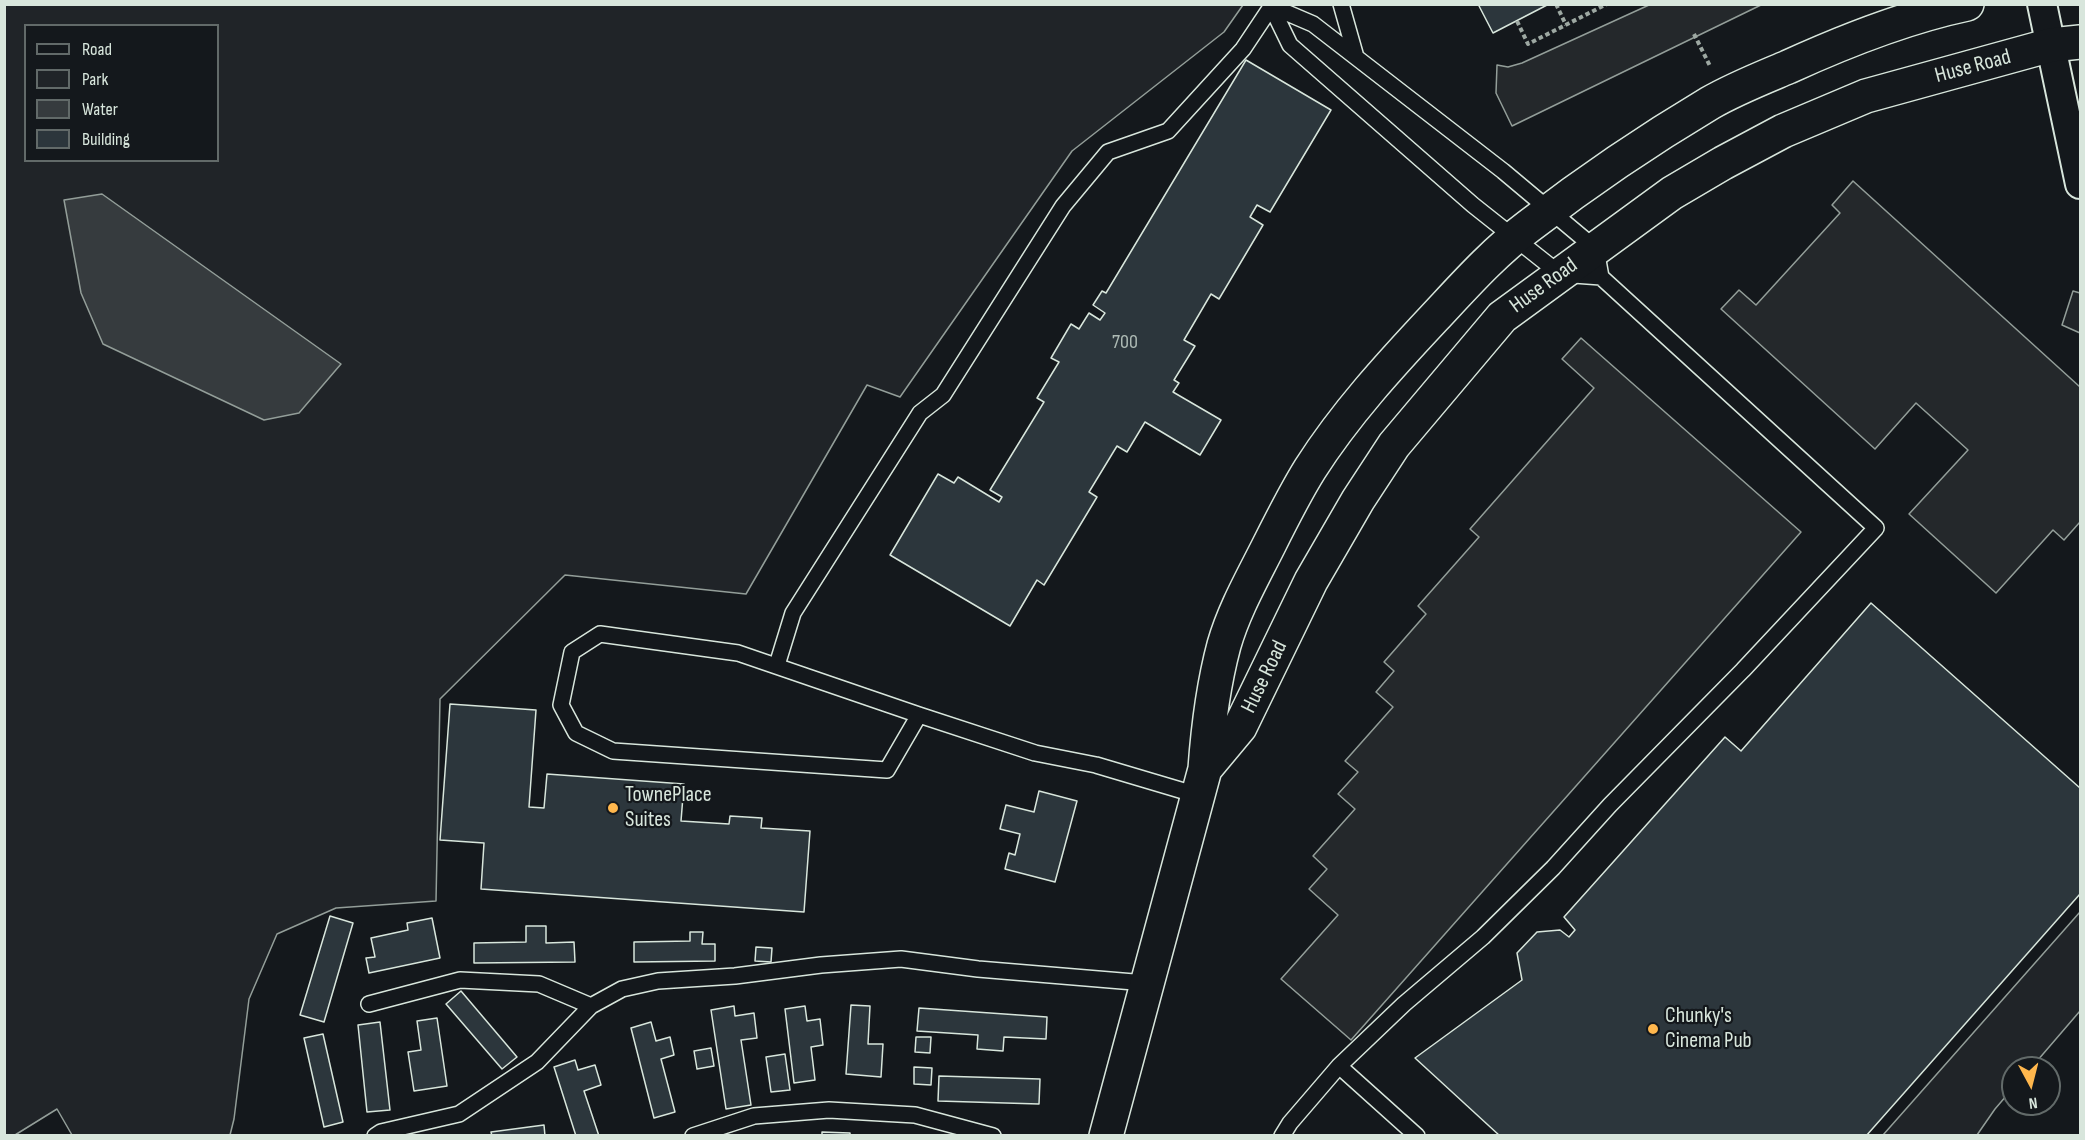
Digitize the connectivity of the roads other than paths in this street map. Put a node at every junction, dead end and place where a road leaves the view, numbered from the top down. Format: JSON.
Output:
{"nodes":[{"id":1,"x":1341,"y":4,"type":"edge"},
{"id":2,"x":1967,"y":4,"type":"edge"},
{"id":3,"x":2042,"y":4,"type":"edge"},
{"id":4,"x":1272,"y":5,"type":"edge"},
{"id":5,"x":2066,"y":43,"type":"edge"},
{"id":6,"x":1356,"y":57,"type":"junction"},
{"id":7,"x":2080,"y":184,"type":"edge"},
{"id":8,"x":1550,"y":211,"type":"junction"},
{"id":9,"x":1516,"y":237,"type":"junction"},
{"id":10,"x":1599,"y":263,"type":"junction"},
{"id":11,"x":1560,"y":274,"type":"junction"},
{"id":12,"x":777,"y":665,"type":"junction"},
{"id":13,"x":919,"y":715,"type":"junction"},
{"id":14,"x":1201,"y":782,"type":"junction"},
{"id":15,"x":1146,"y":983,"type":"junction"},
{"id":16,"x":369,"y":1004,"type":"dead end"},
{"id":17,"x":591,"y":1006,"type":"junction"},
{"id":18,"x":1339,"y":1066,"type":"junction"},
{"id":19,"x":375,"y":1136,"type":"edge"},
{"id":20,"x":693,"y":1136,"type":"edge"},
{"id":21,"x":993,"y":1136,"type":"edge"},
{"id":22,"x":1106,"y":1136,"type":"edge"},
{"id":23,"x":1282,"y":1136,"type":"edge"},
{"id":24,"x":1417,"y":1136,"type":"edge"}],
"edges":[{"from":1,"to":6,"type":"lane"},
{"from":2,"to":8,"type":"street","name":"Huse Road"},
{"from":3,"to":5,"type":"street"},
{"from":4,"to":6,"type":"lane"},
{"from":4,"to":9,"type":"lane"},
{"from":4,"to":12,"type":"lane"},
{"from":5,"to":7,"type":"street"},
{"from":5,"to":10,"type":"street","name":"Huse Road"},
{"from":6,"to":8,"type":"lane"},
{"from":8,"to":9,"type":"street","name":"Huse Road"},
{"from":8,"to":10,"type":"lane"},
{"from":9,"to":11,"type":"lane"},
{"from":9,"to":14,"type":"street","name":"Huse Road"},
{"from":10,"to":11,"type":"street","name":"Huse Road"},
{"from":10,"to":18,"type":"lane"},
{"from":11,"to":14,"type":"street","name":"Huse Road"},
{"from":12,"to":13,"type":"lane"},
{"from":12,"to":13,"type":"lane"},
{"from":13,"to":14,"type":"lane"},
{"from":14,"to":15,"type":"street","name":"Huse Road"},
{"from":15,"to":17,"type":"lane"},
{"from":15,"to":22,"type":"street","name":"Huse Road"},
{"from":16,"to":17,"type":"lane"},
{"from":17,"to":19,"type":"lane"},
{"from":18,"to":23,"type":"lane"},
{"from":18,"to":24,"type":"lane"},
{"from":20,"to":21,"type":"lane"}]}
